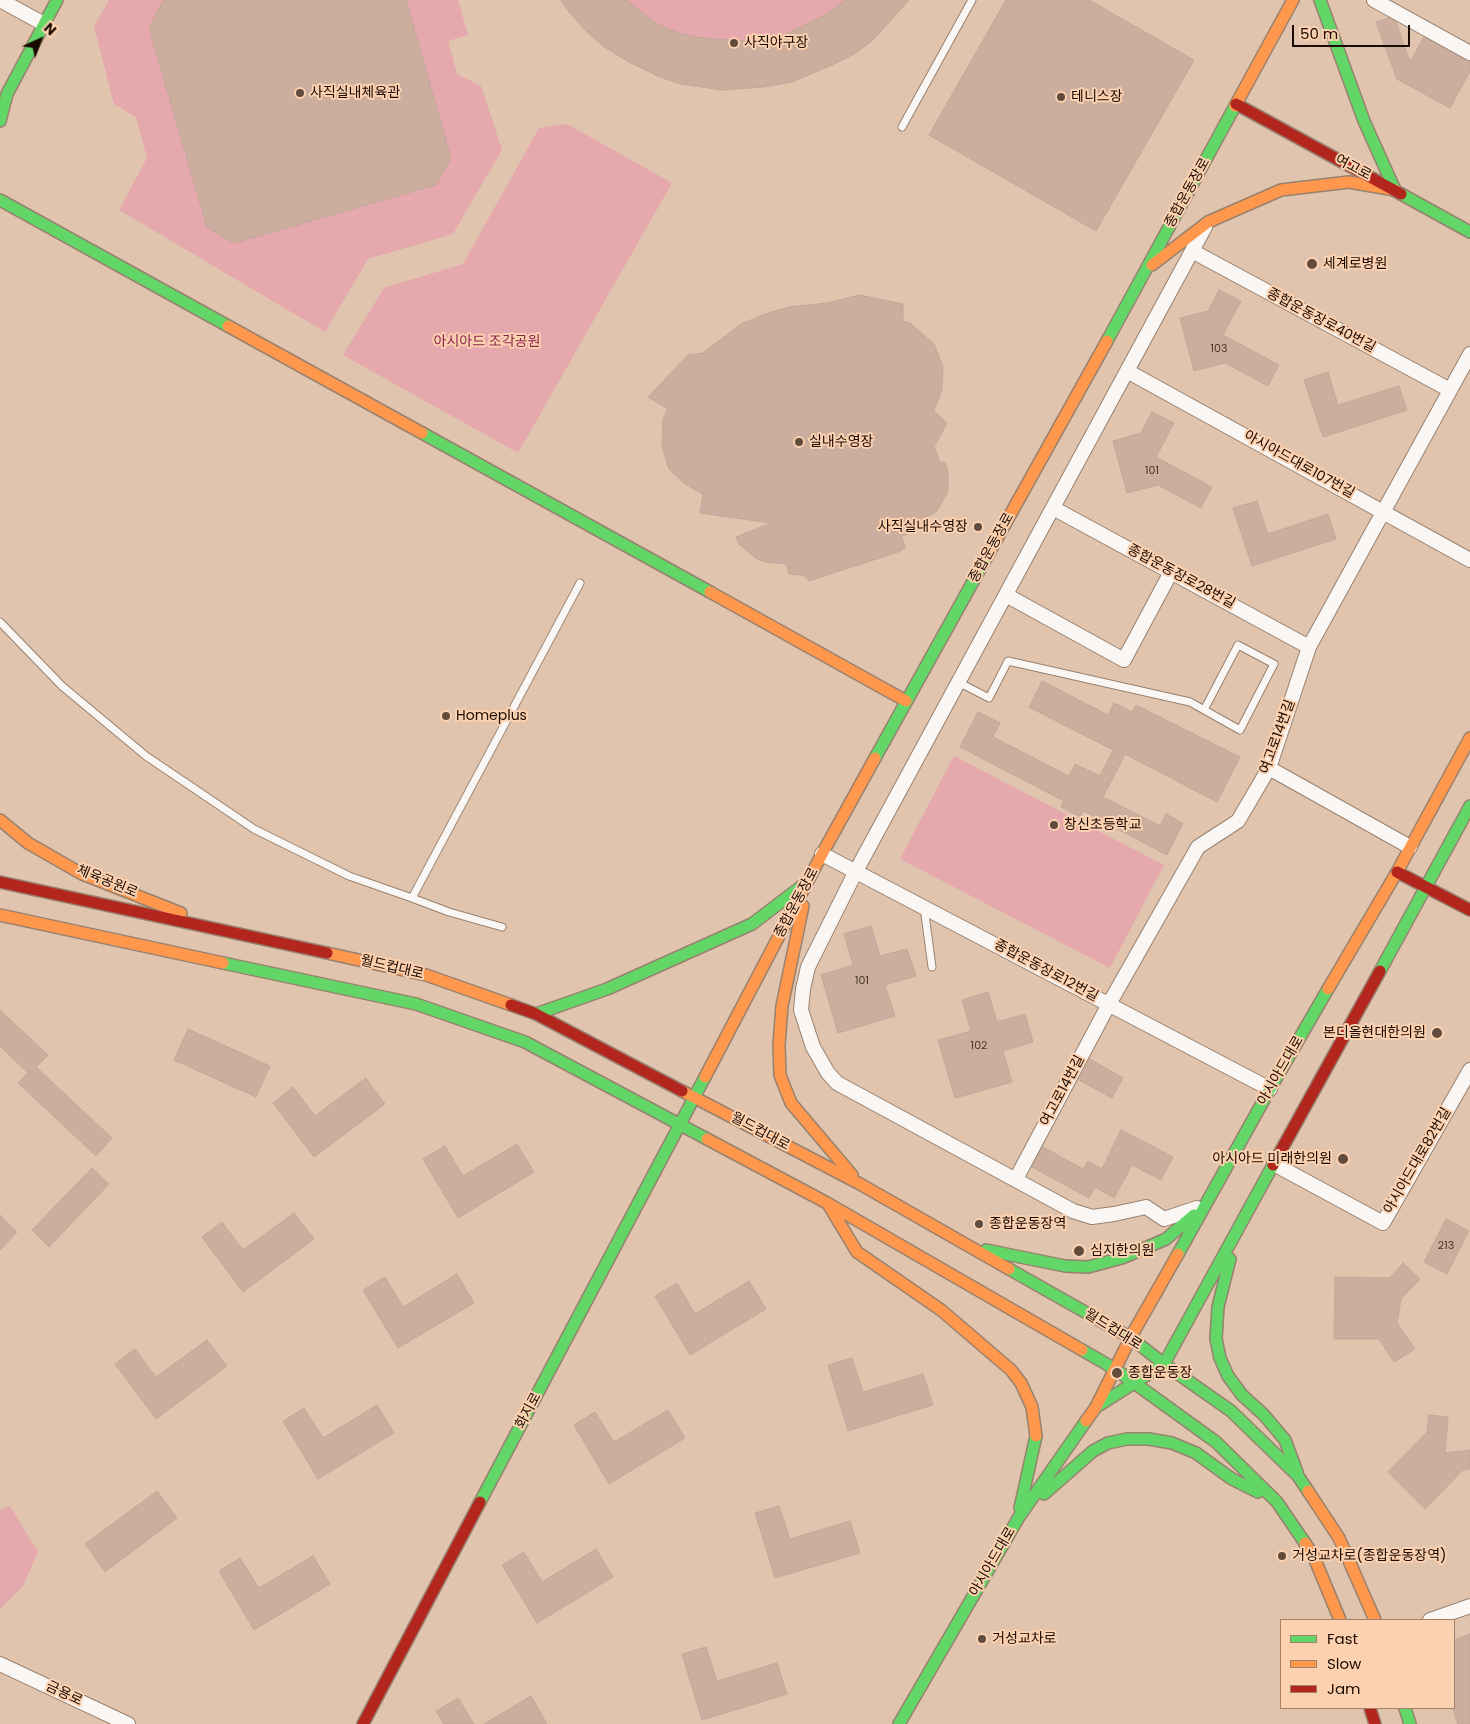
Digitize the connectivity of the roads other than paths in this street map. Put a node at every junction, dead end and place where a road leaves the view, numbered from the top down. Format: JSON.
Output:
{"nodes":[{"id":1,"x":0,"y":0,"type":"edge"},
{"id":2,"x":57,"y":0,"type":"edge"},
{"id":3,"x":972,"y":0,"type":"edge"},
{"id":4,"x":1292,"y":0,"type":"edge"},
{"id":5,"x":1320,"y":0,"type":"edge"},
{"id":6,"x":1374,"y":0,"type":"edge"},
{"id":7,"x":44,"y":24,"type":"junction"},
{"id":8,"x":1470,"y":53,"type":"edge"},
{"id":9,"x":1236,"y":104,"type":"junction"},
{"id":10,"x":0,"y":121,"type":"edge"},
{"id":11,"x":902,"y":127,"type":"dead end"},
{"id":12,"x":1395,"y":190,"type":"junction"},
{"id":13,"x":0,"y":200,"type":"edge"},
{"id":14,"x":1208,"y":222,"type":"junction"},
{"id":15,"x":1470,"y":232,"type":"edge"},
{"id":16,"x":1192,"y":251,"type":"junction"},
{"id":17,"x":1146,"y":270,"type":"junction"},
{"id":18,"x":1470,"y":354,"type":"edge"},
{"id":19,"x":1127,"y":371,"type":"junction"},
{"id":20,"x":1450,"y":390,"type":"junction"},
{"id":21,"x":1053,"y":508,"type":"junction"},
{"id":22,"x":1383,"y":512,"type":"junction"},
{"id":23,"x":1470,"y":560,"type":"edge"},
{"id":24,"x":1171,"y":572,"type":"junction"},
{"id":25,"x":580,"y":583,"type":"dead end"},
{"id":26,"x":1006,"y":595,"type":"junction"},
{"id":27,"x":0,"y":622,"type":"edge"},
{"id":28,"x":1309,"y":647,"type":"junction"},
{"id":29,"x":958,"y":682,"type":"junction"},
{"id":30,"x":906,"y":701,"type":"junction"},
{"id":31,"x":1204,"y":710,"type":"junction"},
{"id":32,"x":1470,"y":738,"type":"edge"},
{"id":33,"x":1269,"y":768,"type":"junction"},
{"id":34,"x":1470,"y":806,"type":"edge"},
{"id":35,"x":0,"y":820,"type":"edge"},
{"id":36,"x":1410,"y":847,"type":"junction"},
{"id":37,"x":822,"y":854,"type":"junction"},
{"id":38,"x":856,"y":871,"type":"junction"},
{"id":39,"x":1397,"y":872,"type":"junction"},
{"id":40,"x":0,"y":882,"type":"edge"},
{"id":41,"x":808,"y":882,"type":"junction"},
{"id":42,"x":1425,"y":886,"type":"junction"},
{"id":43,"x":412,"y":898,"type":"junction"},
{"id":44,"x":924,"y":907,"type":"junction"},
{"id":45,"x":1470,"y":910,"type":"edge"},
{"id":46,"x":0,"y":915,"type":"edge"},
{"id":47,"x":502,"y":927,"type":"dead end"},
{"id":48,"x":221,"y":930,"type":"junction"},
{"id":49,"x":932,"y":967,"type":"dead end"},
{"id":50,"x":1109,"y":1004,"type":"junction"},
{"id":51,"x":536,"y":1014,"type":"junction"},
{"id":52,"x":1470,"y":1070,"type":"edge"},
{"id":53,"x":1270,"y":1089,"type":"junction"},
{"id":54,"x":694,"y":1097,"type":"junction"},
{"id":55,"x":680,"y":1125,"type":"junction"},
{"id":56,"x":1274,"y":1164,"type":"junction"},
{"id":57,"x":1016,"y":1179,"type":"junction"},
{"id":58,"x":860,"y":1184,"type":"junction"},
{"id":59,"x":827,"y":1203,"type":"junction"},
{"id":60,"x":1205,"y":1205,"type":"junction"},
{"id":61,"x":1240,"y":1226,"type":"junction"},
{"id":62,"x":967,"y":1246,"type":"junction"},
{"id":63,"x":1131,"y":1338,"type":"junction"},
{"id":64,"x":1164,"y":1364,"type":"junction"},
{"id":65,"x":1115,"y":1369,"type":"junction"},
{"id":66,"x":1134,"y":1383,"type":"junction"},
{"id":67,"x":1096,"y":1407,"type":"junction"},
{"id":68,"x":1298,"y":1476,"type":"junction"},
{"id":69,"x":1277,"y":1502,"type":"junction"},
{"id":70,"x":1018,"y":1517,"type":"junction"},
{"id":71,"x":1470,"y":1606,"type":"edge"},
{"id":72,"x":1340,"y":1619,"type":"edge"},
{"id":73,"x":1375,"y":1619,"type":"edge"},
{"id":74,"x":1433,"y":1619,"type":"edge"},
{"id":75,"x":0,"y":1664,"type":"edge"},
{"id":76,"x":1370,"y":1709,"type":"edge"},
{"id":77,"x":1405,"y":1709,"type":"edge"},
{"id":78,"x":128,"y":1724,"type":"edge"},
{"id":79,"x":363,"y":1724,"type":"edge"},
{"id":80,"x":899,"y":1724,"type":"edge"},
{"id":81,"x":1375,"y":1724,"type":"edge"},
{"id":82,"x":1410,"y":1724,"type":"edge"}],
"edges":[{"from":1,"to":7,"type":"street"},
{"from":2,"to":7,"type":"main road"},
{"from":3,"to":11,"type":"lane"},
{"from":4,"to":9,"type":"main road","name":"종합운동장로"},
{"from":5,"to":12,"type":"main road"},
{"from":6,"to":8,"type":"street"},
{"from":7,"to":10,"type":"main road"},
{"from":9,"to":12,"type":"main road","name":"여고로"},
{"from":9,"to":17,"type":"main road","name":"종합운동장로"},
{"from":12,"to":14,"type":"main road"},
{"from":12,"to":15,"type":"main road","name":"여고로"},
{"from":13,"to":30,"type":"main road"},
{"from":14,"to":16,"type":"street"},
{"from":14,"to":17,"type":"main road"},
{"from":16,"to":19,"type":"street"},
{"from":16,"to":20,"type":"street","name":"종합운동장로40번길"},
{"from":17,"to":30,"type":"main road","name":"종합운동장로"},
{"from":18,"to":20,"type":"street","name":"여고로14번길"},
{"from":19,"to":21,"type":"street"},
{"from":19,"to":22,"type":"street","name":"아시아드대로107번길"},
{"from":20,"to":22,"type":"street","name":"여고로14번길"},
{"from":21,"to":24,"type":"street","name":"종합운동장로28번길"},
{"from":21,"to":26,"type":"street"},
{"from":22,"to":23,"type":"street","name":"아시아드대로107번길"},
{"from":22,"to":28,"type":"street","name":"여고로14번길"},
{"from":24,"to":26,"type":"street"},
{"from":24,"to":28,"type":"street","name":"종합운동장로28번길"},
{"from":25,"to":43,"type":"lane"},
{"from":26,"to":29,"type":"street"},
{"from":27,"to":43,"type":"lane"},
{"from":28,"to":33,"type":"street","name":"여고로14번길"},
{"from":29,"to":31,"type":"lane"},
{"from":29,"to":38,"type":"street"},
{"from":30,"to":37,"type":"main road","name":"종합운동장로"},
{"from":31,"to":31,"type":"lane"},
{"from":32,"to":36,"type":"main road","name":"아시아드대로"},
{"from":33,"to":36,"type":"street"},
{"from":33,"to":50,"type":"street","name":"여고로14번길"},
{"from":34,"to":42,"type":"main road","name":"아시아드대로"},
{"from":35,"to":48,"type":"main road","name":"체육공원로"},
{"from":36,"to":39,"type":"main road","name":"아시아드대로"},
{"from":37,"to":38,"type":"street","name":"종합운동장로12번길"},
{"from":37,"to":41,"type":"main road","name":"종합운동장로"},
{"from":38,"to":44,"type":"street","name":"종합운동장로12번길"},
{"from":38,"to":57,"type":"street"},
{"from":39,"to":42,"type":"main road"},
{"from":39,"to":53,"type":"main road","name":"아시아드대로"},
{"from":40,"to":48,"type":"main road","name":"월드컵대로"},
{"from":41,"to":51,"type":"main road"},
{"from":41,"to":54,"type":"main road","name":"종합운동장로"},
{"from":41,"to":58,"type":"main road"},
{"from":42,"to":45,"type":"main road"},
{"from":42,"to":56,"type":"main road","name":"아시아드대로"},
{"from":43,"to":47,"type":"lane"},
{"from":44,"to":49,"type":"lane"},
{"from":44,"to":50,"type":"street","name":"종합운동장로12번길"},
{"from":46,"to":55,"type":"main road"},
{"from":48,"to":51,"type":"main road","name":"월드컵대로"},
{"from":50,"to":53,"type":"street","name":"종합운동장로12번길"},
{"from":50,"to":57,"type":"street","name":"여고로14번길"},
{"from":51,"to":54,"type":"main road","name":"월드컵대로"},
{"from":52,"to":56,"type":"street","name":"아시아드대로82번길"},
{"from":53,"to":60,"type":"main road","name":"아시아드대로"},
{"from":54,"to":55,"type":"main road","name":"화지로"},
{"from":54,"to":58,"type":"main road","name":"월드컵대로"},
{"from":55,"to":59,"type":"main road"},
{"from":55,"to":79,"type":"main road","name":"화지로"},
{"from":56,"to":61,"type":"main road","name":"아시아드대로"},
{"from":57,"to":60,"type":"street"},
{"from":58,"to":62,"type":"main road","name":"월드컵대로"},
{"from":59,"to":65,"type":"main road"},
{"from":59,"to":70,"type":"main road"},
{"from":60,"to":62,"type":"main road"},
{"from":60,"to":63,"type":"main road","name":"아시아드대로"},
{"from":61,"to":64,"type":"main road","name":"아시아드대로"},
{"from":61,"to":68,"type":"main road"},
{"from":62,"to":63,"type":"main road","name":"월드컵대로"},
{"from":63,"to":64,"type":"main road","name":"월드컵대로"},
{"from":63,"to":65,"type":"main road","name":"아시아드대로"},
{"from":64,"to":66,"type":"main road","name":"아시아드대로"},
{"from":64,"to":68,"type":"main road","name":"월드컵대로"},
{"from":65,"to":66,"type":"main road"},
{"from":65,"to":67,"type":"main road","name":"아시아드대로"},
{"from":66,"to":67,"type":"main road","name":"아시아드대로"},
{"from":66,"to":69,"type":"main road"},
{"from":67,"to":70,"type":"main road","name":"아시아드대로"},
{"from":68,"to":73,"type":"main road","name":"월드컵대로"},
{"from":69,"to":70,"type":"main road"},
{"from":69,"to":72,"type":"main road"},
{"from":70,"to":80,"type":"main road","name":"아시아드대로"},
{"from":71,"to":74,"type":"street"},
{"from":75,"to":78,"type":"street","name":"금용로"},
{"from":76,"to":81,"type":"main road"},
{"from":77,"to":82,"type":"main road"}]}
